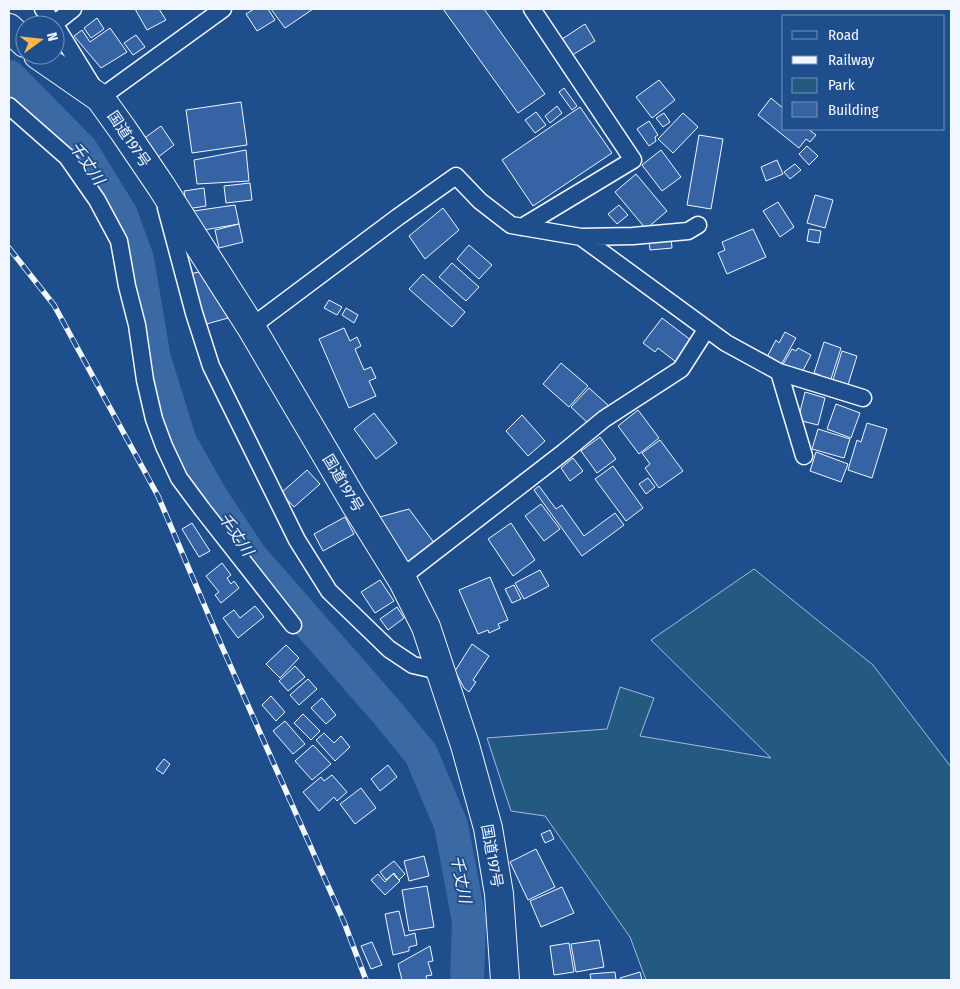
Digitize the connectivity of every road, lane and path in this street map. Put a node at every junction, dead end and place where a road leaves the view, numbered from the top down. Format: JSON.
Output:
{"nodes":[{"id":1,"x":223,"y":9,"type":"edge"},
{"id":2,"x":532,"y":9,"type":"edge"},
{"id":3,"x":65,"y":41,"type":"edge"},
{"id":4,"x":52,"y":65,"type":"edge"},
{"id":5,"x":100,"y":98,"type":"junction"},
{"id":6,"x":9,"y":106,"type":"edge"},
{"id":7,"x":161,"y":186,"type":"junction"},
{"id":8,"x":698,"y":224,"type":"dead end"},
{"id":9,"x":522,"y":228,"type":"junction"},
{"id":10,"x":581,"y":237,"type":"junction"},
{"id":11,"x":251,"y":328,"type":"junction"},
{"id":12,"x":706,"y":330,"type":"junction"},
{"id":13,"x":779,"y":372,"type":"junction"},
{"id":14,"x":863,"y":398,"type":"dead end"},
{"id":15,"x":804,"y":456,"type":"dead end"},
{"id":16,"x":401,"y":578,"type":"junction"},
{"id":17,"x":293,"y":626,"type":"dead end"},
{"id":18,"x":439,"y":671,"type":"junction"},
{"id":19,"x":506,"y":980,"type":"edge"}],
"edges":[{"from":1,"to":5,"type":"street"},
{"from":2,"to":9,"type":"street"},
{"from":3,"to":5,"type":"street"},
{"from":4,"to":5,"type":"highway","name":"国道197号"},
{"from":5,"to":7,"type":"highway","name":"国道197号"},
{"from":6,"to":17,"type":"street"},
{"from":7,"to":11,"type":"highway","name":"国道197号"},
{"from":7,"to":18,"type":"street"},
{"from":8,"to":10,"type":"street"},
{"from":9,"to":10,"type":"street"},
{"from":9,"to":11,"type":"street"},
{"from":10,"to":12,"type":"street"},
{"from":11,"to":16,"type":"highway","name":"国道197号"},
{"from":12,"to":13,"type":"street"},
{"from":12,"to":16,"type":"street"},
{"from":13,"to":14,"type":"street"},
{"from":13,"to":15,"type":"street"},
{"from":16,"to":18,"type":"highway","name":"国道197号"},
{"from":18,"to":19,"type":"highway","name":"国道197号"}]}
